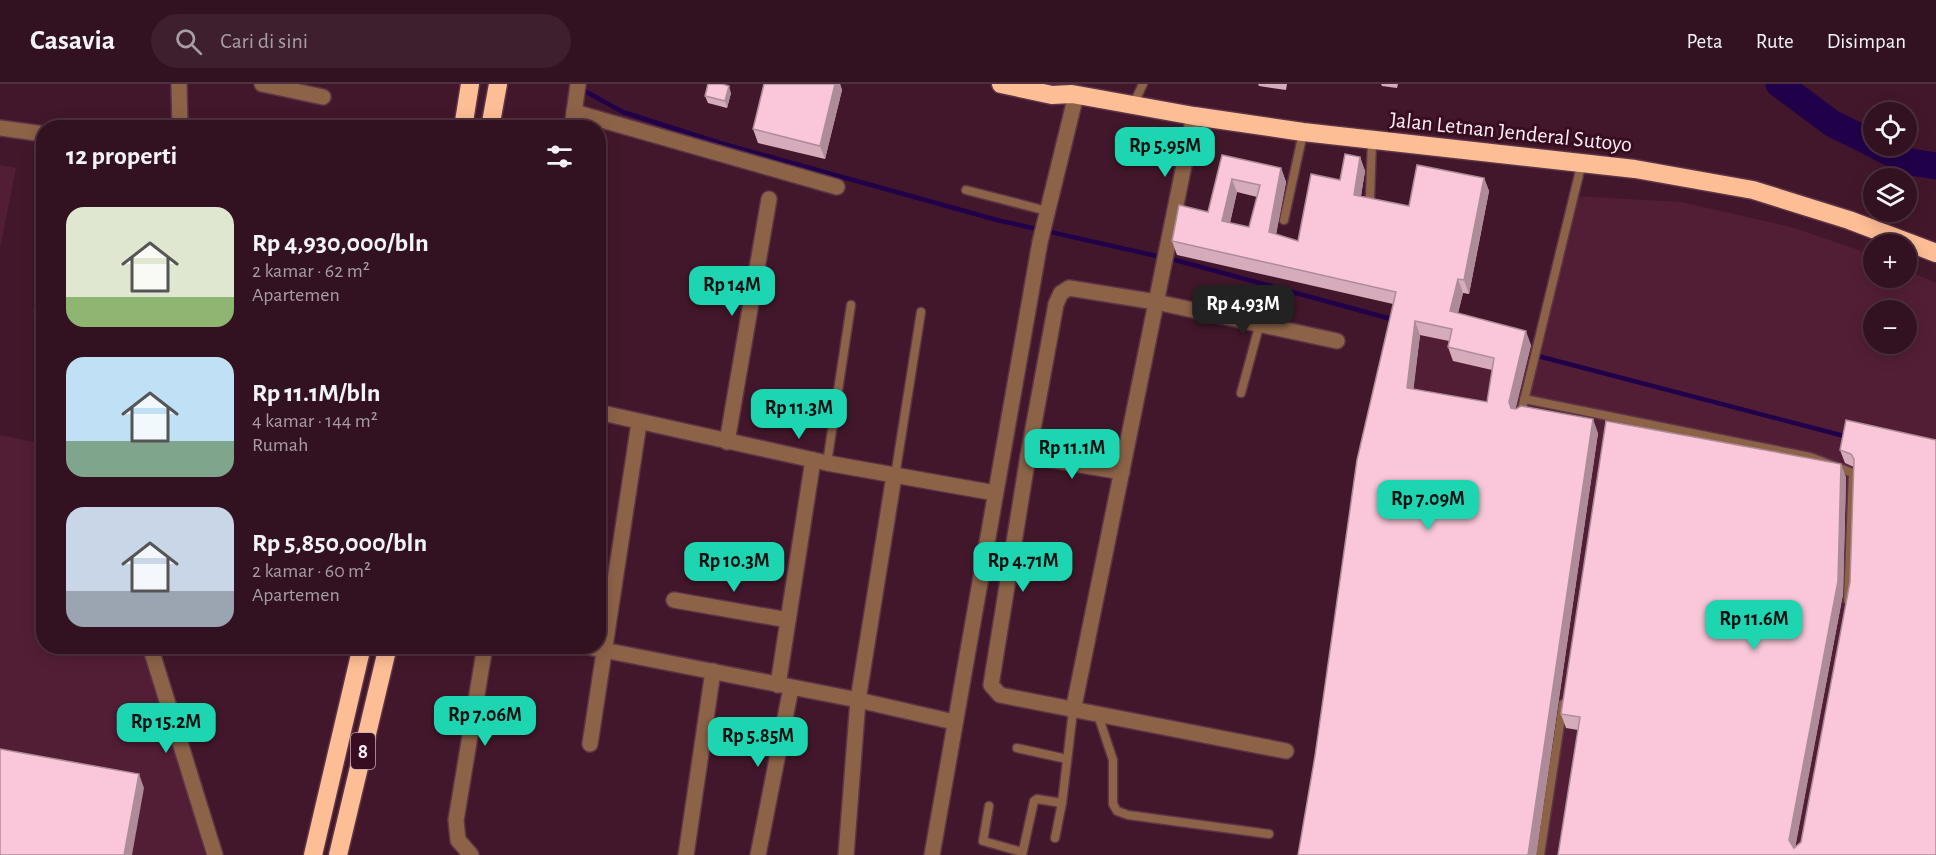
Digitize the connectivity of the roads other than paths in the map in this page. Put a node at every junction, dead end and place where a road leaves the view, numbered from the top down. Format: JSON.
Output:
{"nodes":[{"id":1,"x":179,"y":84,"type":"edge"},
{"id":2,"x":262,"y":84,"type":"edge"},
{"id":3,"x":470,"y":84,"type":"edge"},
{"id":4,"x":578,"y":84,"type":"edge"},
{"id":5,"x":1000,"y":84,"type":"edge"},
{"id":6,"x":1143,"y":84,"type":"edge"},
{"id":7,"x":497,"y":87,"type":"edge"},
{"id":8,"x":1069,"y":91,"type":"edge"},
{"id":9,"x":323,"y":97,"type":"dead end"},
{"id":10,"x":1134,"y":105,"type":"junction"},
{"id":11,"x":573,"y":114,"type":"edge"},
{"id":12,"x":1194,"y":116,"type":"junction"},
{"id":13,"x":180,"y":120,"type":"edge"},
{"id":14,"x":464,"y":120,"type":"edge"},
{"id":15,"x":491,"y":120,"type":"edge"},
{"id":16,"x":595,"y":120,"type":"edge"},
{"id":17,"x":606,"y":123,"type":"edge"},
{"id":18,"x":0,"y":128,"type":"edge"},
{"id":19,"x":1304,"y":132,"type":"junction"},
{"id":20,"x":36,"y":133,"type":"edge"},
{"id":21,"x":1372,"y":139,"type":"junction"},
{"id":22,"x":1582,"y":162,"type":"junction"},
{"id":23,"x":837,"y":187,"type":"dead end"},
{"id":24,"x":966,"y":190,"type":"dead end"},
{"id":25,"x":1370,"y":198,"type":"edge"},
{"id":26,"x":769,"y":199,"type":"dead end"},
{"id":27,"x":1046,"y":216,"type":"junction"},
{"id":28,"x":1284,"y":220,"type":"dead end"},
{"id":29,"x":1936,"y":253,"type":"edge"},
{"id":30,"x":1156,"y":302,"type":"junction"},
{"id":31,"x":851,"y":305,"type":"dead end"},
{"id":32,"x":921,"y":312,"type":"dead end"},
{"id":33,"x":1260,"y":323,"type":"junction"},
{"id":34,"x":1337,"y":341,"type":"dead end"},
{"id":35,"x":1241,"y":393,"type":"dead end"},
{"id":36,"x":1524,"y":399,"type":"junction"},
{"id":37,"x":606,"y":414,"type":"edge"},
{"id":38,"x":1607,"y":416,"type":"junction"},
{"id":39,"x":1520,"y":417,"type":"edge"},
{"id":40,"x":639,"y":423,"type":"junction"},
{"id":41,"x":1605,"y":428,"type":"edge"},
{"id":42,"x":727,"y":442,"type":"junction"},
{"id":43,"x":1028,"y":456,"type":"junction"},
{"id":44,"x":820,"y":461,"type":"junction"},
{"id":45,"x":1122,"y":472,"type":"junction"},
{"id":46,"x":895,"y":476,"type":"junction"},
{"id":47,"x":994,"y":493,"type":"junction"},
{"id":48,"x":674,"y":600,"type":"dead end"},
{"id":49,"x":1846,"y":607,"type":"edge"},
{"id":50,"x":788,"y":620,"type":"junction"},
{"id":51,"x":606,"y":644,"type":"edge"},
{"id":52,"x":606,"y":651,"type":"edge"},
{"id":53,"x":152,"y":654,"type":"edge"},
{"id":54,"x":360,"y":654,"type":"edge"},
{"id":55,"x":386,"y":654,"type":"edge"},
{"id":56,"x":484,"y":654,"type":"edge"},
{"id":57,"x":605,"y":654,"type":"edge"},
{"id":58,"x":713,"y":671,"type":"junction"},
{"id":59,"x":785,"y":686,"type":"junction"},
{"id":60,"x":1565,"y":691,"type":"edge"},
{"id":61,"x":858,"y":700,"type":"junction"},
{"id":62,"x":1073,"y":711,"type":"junction"},
{"id":63,"x":1098,"y":715,"type":"junction"},
{"id":64,"x":954,"y":722,"type":"junction"},
{"id":65,"x":590,"y":744,"type":"dead end"},
{"id":66,"x":1017,"y":748,"type":"dead end"},
{"id":67,"x":1286,"y":751,"type":"dead end"},
{"id":68,"x":1067,"y":759,"type":"junction"},
{"id":69,"x":1062,"y":802,"type":"junction"},
{"id":70,"x":989,"y":806,"type":"dead end"},
{"id":71,"x":1269,"y":834,"type":"dead end"},
{"id":72,"x":1055,"y":838,"type":"dead end"},
{"id":73,"x":1022,"y":853,"type":"edge"},
{"id":74,"x":215,"y":855,"type":"edge"},
{"id":75,"x":313,"y":855,"type":"edge"},
{"id":76,"x":338,"y":855,"type":"edge"},
{"id":77,"x":471,"y":855,"type":"edge"},
{"id":78,"x":686,"y":855,"type":"edge"},
{"id":79,"x":758,"y":855,"type":"edge"},
{"id":80,"x":846,"y":855,"type":"edge"},
{"id":81,"x":932,"y":855,"type":"edge"},
{"id":82,"x":1540,"y":855,"type":"edge"}],
"edges":[{"from":1,"to":13,"type":"street"},
{"from":2,"to":9,"type":"street"},
{"from":3,"to":14,"type":"highway"},
{"from":4,"to":11,"type":"street"},
{"from":5,"to":8,"type":"highway","name":"Jalan Letnan Jenderal Sutoyo"},
{"from":6,"to":10,"type":"lane"},
{"from":7,"to":15,"type":"highway"},
{"from":8,"to":10,"type":"highway","name":"Jalan Letnan Jenderal Sutoyo"},
{"from":8,"to":27,"type":"street"},
{"from":10,"to":12,"type":"highway","name":"Jalan Letnan Jenderal Sutoyo"},
{"from":11,"to":16,"type":"street"},
{"from":12,"to":19,"type":"highway","name":"Jalan Letnan Jenderal Sutoyo"},
{"from":12,"to":30,"type":"street"},
{"from":17,"to":23,"type":"street"},
{"from":18,"to":20,"type":"street"},
{"from":19,"to":21,"type":"highway","name":"Jalan Letnan Jenderal Sutoyo"},
{"from":19,"to":28,"type":"lane"},
{"from":21,"to":22,"type":"highway","name":"Jalan Letnan Jenderal Sutoyo"},
{"from":21,"to":25,"type":"lane"},
{"from":22,"to":29,"type":"highway","name":"Jalan Letnan Jenderal Sutoyo"},
{"from":22,"to":36,"type":"lane"},
{"from":24,"to":27,"type":"lane"},
{"from":26,"to":42,"type":"street"},
{"from":27,"to":47,"type":"street"},
{"from":30,"to":33,"type":"street"},
{"from":30,"to":43,"type":"street"},
{"from":30,"to":45,"type":"street"},
{"from":31,"to":44,"type":"lane"},
{"from":32,"to":46,"type":"lane"},
{"from":33,"to":34,"type":"street"},
{"from":33,"to":35,"type":"lane"},
{"from":36,"to":38,"type":"lane"},
{"from":36,"to":39,"type":"lane"},
{"from":37,"to":40,"type":"street"},
{"from":38,"to":41,"type":"lane"},
{"from":38,"to":49,"type":"lane"},
{"from":40,"to":42,"type":"street"},
{"from":40,"to":51,"type":"street"},
{"from":42,"to":44,"type":"street"},
{"from":43,"to":45,"type":"street"},
{"from":43,"to":62,"type":"street"},
{"from":44,"to":46,"type":"street"},
{"from":44,"to":50,"type":"street"},
{"from":45,"to":62,"type":"street"},
{"from":46,"to":47,"type":"street"},
{"from":46,"to":61,"type":"street"},
{"from":47,"to":64,"type":"street"},
{"from":48,"to":50,"type":"street"},
{"from":50,"to":59,"type":"street"},
{"from":52,"to":58,"type":"street"},
{"from":53,"to":74,"type":"street"},
{"from":54,"to":75,"type":"highway","number":"8"},
{"from":55,"to":76,"type":"highway","number":"8"},
{"from":56,"to":77,"type":"street"},
{"from":57,"to":65,"type":"street"},
{"from":58,"to":59,"type":"street"},
{"from":58,"to":78,"type":"street"},
{"from":59,"to":61,"type":"street"},
{"from":59,"to":79,"type":"street"},
{"from":60,"to":82,"type":"lane"},
{"from":61,"to":64,"type":"street"},
{"from":61,"to":80,"type":"street"},
{"from":62,"to":63,"type":"street"},
{"from":62,"to":68,"type":"lane"},
{"from":63,"to":67,"type":"street"},
{"from":63,"to":71,"type":"lane"},
{"from":64,"to":81,"type":"street"},
{"from":66,"to":68,"type":"lane"},
{"from":68,"to":69,"type":"lane"},
{"from":69,"to":72,"type":"lane"},
{"from":69,"to":73,"type":"lane"},
{"from":70,"to":73,"type":"lane"}]}
